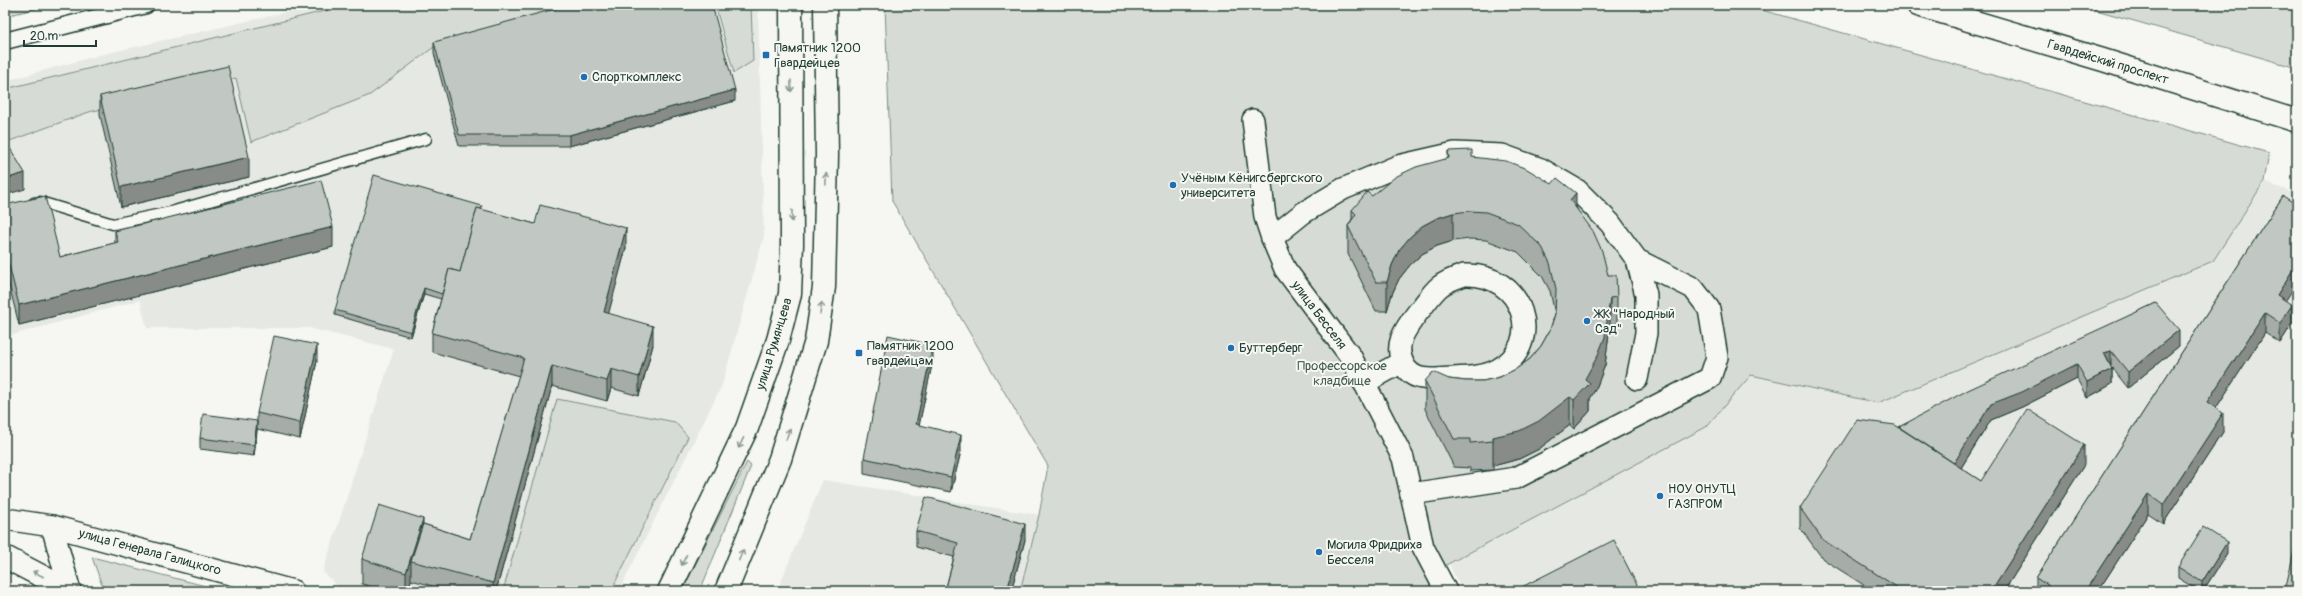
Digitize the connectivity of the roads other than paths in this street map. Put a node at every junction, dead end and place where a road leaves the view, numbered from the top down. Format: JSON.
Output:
{"nodes":[{"id":1,"x":146,"y":5,"type":"edge"},
{"id":2,"x":791,"y":5,"type":"edge"},
{"id":3,"x":825,"y":5,"type":"edge"},
{"id":4,"x":1918,"y":5,"type":"edge"},
{"id":5,"x":5,"y":41,"type":"edge"},
{"id":6,"x":1253,"y":120,"type":"dead end"},
{"id":7,"x":2297,"y":121,"type":"edge"},
{"id":8,"x":426,"y":139,"type":"dead end"},
{"id":9,"x":26,"y":205,"type":"edge"},
{"id":10,"x":1272,"y":238,"type":"junction"},
{"id":11,"x":1637,"y":260,"type":"junction"},
{"id":12,"x":1402,"y":362,"type":"junction"},
{"id":13,"x":1636,"y":379,"type":"dead end"},
{"id":14,"x":1364,"y":383,"type":"junction"},
{"id":15,"x":1411,"y":494,"type":"junction"},
{"id":16,"x":5,"y":519,"type":"edge"},
{"id":17,"x":52,"y":526,"type":"junction"},
{"id":18,"x":5,"y":557,"type":"edge"},
{"id":19,"x":70,"y":591,"type":"edge"},
{"id":20,"x":293,"y":591,"type":"edge"},
{"id":21,"x":669,"y":591,"type":"edge"},
{"id":22,"x":726,"y":591,"type":"edge"},
{"id":23,"x":1446,"y":591,"type":"edge"}],
"edges":[{"from":1,"to":5,"type":"street"},
{"from":2,"to":21,"type":"main road","name":"улица Румянцева","one_way":true},
{"from":22,"to":3,"type":"main road","one_way":true},
{"from":4,"to":7,"type":"main road","name":"Гвардейский проспект"},
{"from":6,"to":10,"type":"street","name":"улица Бесселя"},
{"from":8,"to":9,"type":"lane"},
{"from":10,"to":11,"type":"street"},
{"from":10,"to":14,"type":"street","name":"улица Бесселя"},
{"from":11,"to":13,"type":"street"},
{"from":11,"to":15,"type":"street"},
{"from":12,"to":12,"type":"street"},
{"from":12,"to":14,"type":"street"},
{"from":14,"to":15,"type":"street","name":"улица Бесселя"},
{"from":15,"to":23,"type":"street","name":"улица Бесселя"},
{"from":16,"to":17,"type":"street","name":"улица Генерала Галицкого"},
{"from":17,"to":19,"type":"street"},
{"from":17,"to":20,"type":"street","name":"улица Генерала Галицкого"},
{"from":19,"to":18,"type":"main road","one_way":true}]}
